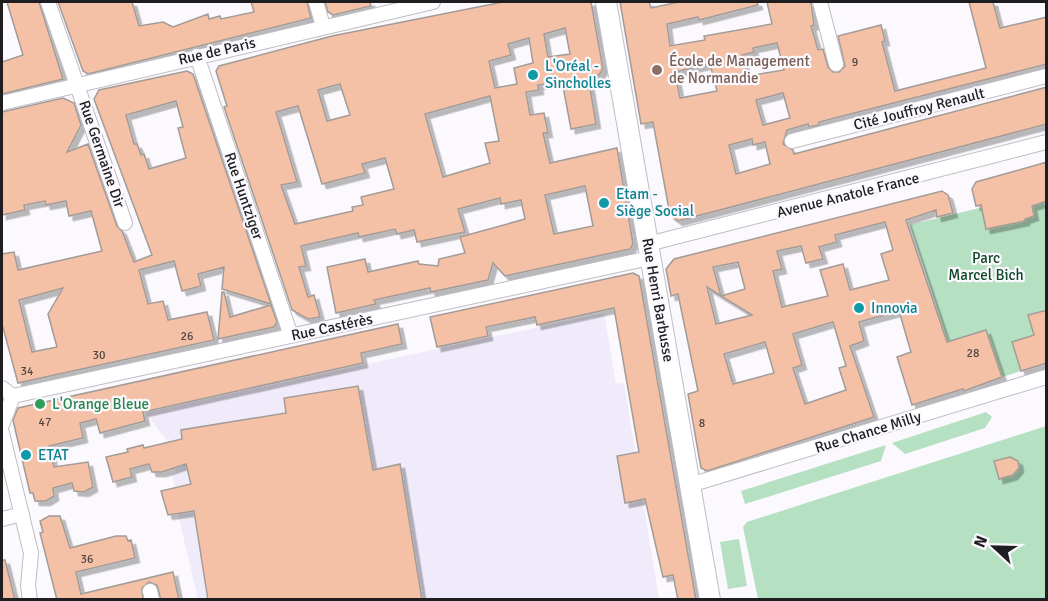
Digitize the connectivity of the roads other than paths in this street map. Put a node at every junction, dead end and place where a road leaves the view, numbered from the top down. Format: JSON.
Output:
{"nodes":[{"id":1,"x":48,"y":2,"type":"edge"},
{"id":2,"x":316,"y":2,"type":"edge"},
{"id":3,"x":433,"y":2,"type":"edge"},
{"id":4,"x":606,"y":2,"type":"edge"},
{"id":5,"x":820,"y":2,"type":"edge"},
{"id":6,"x":323,"y":26,"type":"junction"},
{"id":7,"x":197,"y":56,"type":"junction"},
{"id":8,"x":836,"y":64,"type":"dead end"},
{"id":9,"x":1047,"y":76,"type":"edge"},
{"id":10,"x":78,"y":84,"type":"junction"},
{"id":11,"x":2,"y":103,"type":"edge"},
{"id":12,"x":792,"y":141,"type":"dead end"},
{"id":13,"x":1047,"y":142,"type":"edge"},
{"id":14,"x":125,"y":223,"type":"dead end"},
{"id":15,"x":649,"y":251,"type":"junction"},
{"id":16,"x":291,"y":336,"type":"junction"},
{"id":17,"x":1047,"y":377,"type":"edge"},
{"id":18,"x":7,"y":392,"type":"edge"},
{"id":19,"x":2,"y":425,"type":"edge"},
{"id":20,"x":2,"y":433,"type":"edge"},
{"id":21,"x":690,"y":485,"type":"junction"},
{"id":22,"x":22,"y":514,"type":"junction"},
{"id":23,"x":2,"y":519,"type":"edge"},
{"id":24,"x":30,"y":600,"type":"edge"},
{"id":25,"x":710,"y":600,"type":"edge"}],
"edges":[{"from":1,"to":10,"type":"street","name":"Rue Germaine Dir"},
{"from":2,"to":6,"type":"street"},
{"from":3,"to":6,"type":"street","name":"Rue de Paris"},
{"from":4,"to":15,"type":"street","name":"Rue Henri Barbusse"},
{"from":5,"to":8,"type":"street"},
{"from":6,"to":7,"type":"street","name":"Rue de Paris"},
{"from":7,"to":10,"type":"street","name":"Rue de Paris"},
{"from":7,"to":16,"type":"street","name":"Rue Huntziger"},
{"from":9,"to":12,"type":"street","name":"Cité Jouffroy Renault"},
{"from":10,"to":11,"type":"street","name":"Rue de Paris"},
{"from":10,"to":14,"type":"street","name":"Rue Germaine Dir"},
{"from":13,"to":15,"type":"street","name":"Avenue Anatole France"},
{"from":15,"to":16,"type":"street","name":"Rue Castérès"},
{"from":15,"to":21,"type":"street","name":"Rue Henri Barbusse"},
{"from":16,"to":18,"type":"street","name":"Rue Castérès"},
{"from":17,"to":21,"type":"street","name":"Rue Chance Milly"},
{"from":18,"to":19,"type":"street","name":"Rue Castérès"},
{"from":20,"to":22,"type":"street"},
{"from":21,"to":25,"type":"street","name":"Rue Henri Barbusse"},
{"from":22,"to":23,"type":"street"},
{"from":22,"to":24,"type":"street"}]}
